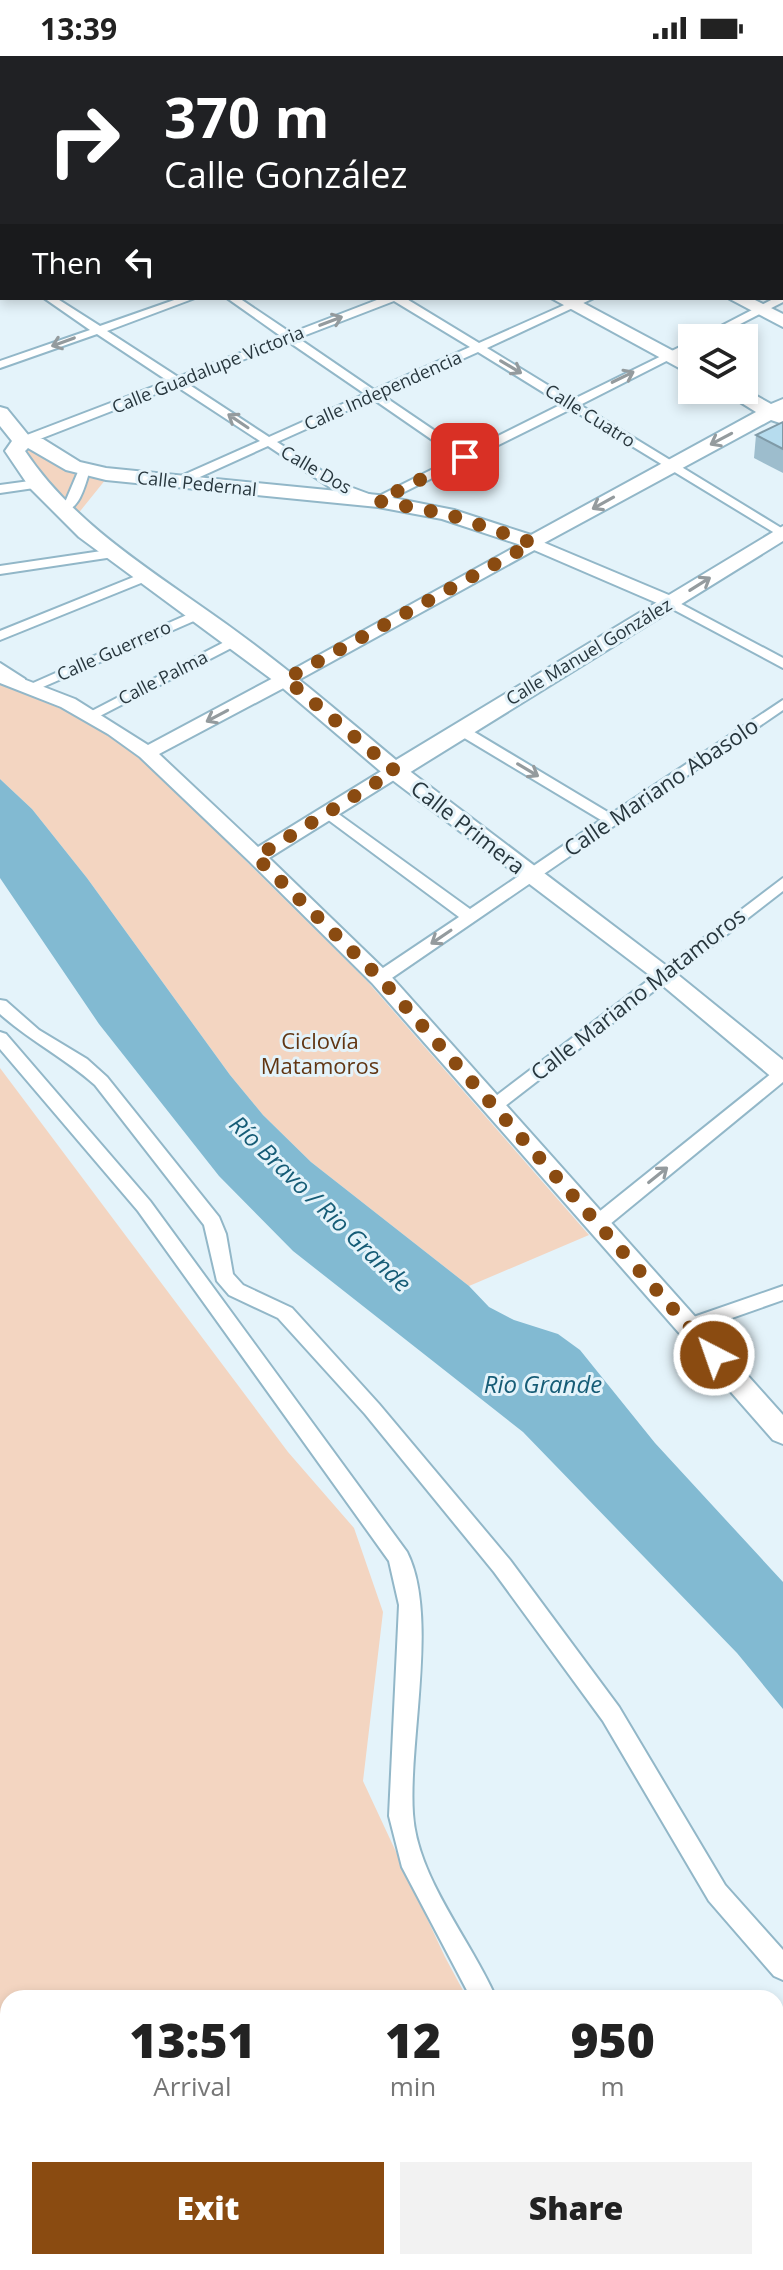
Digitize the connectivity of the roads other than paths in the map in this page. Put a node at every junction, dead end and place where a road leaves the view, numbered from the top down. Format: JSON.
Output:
{"nodes":[{"id":1,"x":52,"y":300,"type":"edge"},
{"id":2,"x":184,"y":300,"type":"edge"},
{"id":3,"x":235,"y":300,"type":"edge"},
{"id":4,"x":389,"y":300,"type":"edge"},
{"id":5,"x":397,"y":300,"type":"edge"},
{"id":6,"x":574,"y":300,"type":"edge"},
{"id":7,"x":741,"y":300,"type":"edge"},
{"id":8,"x":779,"y":300,"type":"edge"},
{"id":9,"x":760,"y":310,"type":"junction"},
{"id":10,"x":783,"y":321,"type":"edge"},
{"id":11,"x":732,"y":324,"type":"edge"},
{"id":12,"x":99,"y":329,"type":"junction"},
{"id":13,"x":291,"y":336,"type":"junction"},
{"id":14,"x":479,"y":348,"type":"junction"},
{"id":15,"x":678,"y":351,"type":"edge"},
{"id":16,"x":667,"y":356,"type":"junction"},
{"id":17,"x":678,"y":362,"type":"edge"},
{"id":18,"x":0,"y":365,"type":"edge"},
{"id":19,"x":178,"y":381,"type":"junction"},
{"id":20,"x":377,"y":395,"type":"junction"},
{"id":21,"x":758,"y":402,"type":"edge"},
{"id":22,"x":570,"y":403,"type":"junction"},
{"id":23,"x":779,"y":412,"type":"edge"},
{"id":24,"x":1,"y":416,"type":"edge"},
{"id":25,"x":23,"y":441,"type":"junction"},
{"id":26,"x":269,"y":442,"type":"junction"},
{"id":27,"x":465,"y":457,"type":"junction"},
{"id":28,"x":671,"y":466,"type":"junction"},
{"id":29,"x":84,"y":470,"type":"junction"},
{"id":30,"x":176,"y":483,"type":"junction"},
{"id":31,"x":37,"y":484,"type":"junction"},
{"id":32,"x":0,"y":489,"type":"edge"},
{"id":33,"x":378,"y":501,"type":"junction"},
{"id":34,"x":62,"y":509,"type":"junction"},
{"id":35,"x":782,"y":533,"type":"edge"},
{"id":36,"x":533,"y":543,"type":"junction"},
{"id":37,"x":115,"y":553,"type":"junction"},
{"id":38,"x":0,"y":570,"type":"edge"},
{"id":39,"x":146,"y":576,"type":"junction"},
{"id":40,"x":670,"y":602,"type":"junction"},
{"id":41,"x":198,"y":614,"type":"junction"},
{"id":42,"x":0,"y":636,"type":"edge"},
{"id":43,"x":234,"y":641,"type":"junction"},
{"id":44,"x":783,"y":664,"type":"edge"},
{"id":45,"x":0,"y":667,"type":"edge"},
{"id":46,"x":286,"y":679,"type":"junction"},
{"id":47,"x":17,"y":682,"type":"edge"},
{"id":48,"x":783,"y":704,"type":"edge"},
{"id":49,"x":91,"y":715,"type":"junction"},
{"id":50,"x":461,"y":730,"type":"junction"},
{"id":51,"x":147,"y":753,"type":"junction"},
{"id":52,"x":395,"y":771,"type":"junction"},
{"id":53,"x":328,"y":813,"type":"junction"},
{"id":54,"x":613,"y":821,"type":"junction"},
{"id":55,"x":256,"y":857,"type":"junction"},
{"id":56,"x":532,"y":877,"type":"junction"},
{"id":57,"x":783,"y":883,"type":"edge"},
{"id":58,"x":470,"y":917,"type":"junction"},
{"id":59,"x":664,"y":975,"type":"junction"},
{"id":60,"x":380,"y":978,"type":"junction"},
{"id":61,"x":0,"y":1005,"type":"edge"},
{"id":62,"x":0,"y":1038,"type":"edge"},
{"id":63,"x":783,"y":1073,"type":"edge"},
{"id":64,"x":494,"y":1106,"type":"junction"},
{"id":65,"x":597,"y":1224,"type":"junction"},
{"id":66,"x":783,"y":1293,"type":"edge"},
{"id":67,"x":689,"y":1326,"type":"junction"},
{"id":68,"x":783,"y":1433,"type":"edge"},
{"id":69,"x":783,"y":1968,"type":"edge"},
{"id":70,"x":480,"y":1990,"type":"edge"}],
"edges":[{"from":1,"to":12,"type":"street","name":"Calle Dos"},
{"from":2,"to":12,"type":"street"},
{"from":3,"to":13,"type":"street"},
{"from":13,"to":4,"type":"street","name":"Calle Guadalupe Victoria","one_way":true},
{"from":5,"to":14,"type":"street","name":"Calle Cuatro"},
{"from":6,"to":14,"type":"street","name":"Calle Independencia"},
{"from":6,"to":16,"type":"main road"},
{"from":7,"to":9,"type":"main road"},
{"from":8,"to":9,"type":"street"},
{"from":9,"to":10,"type":"main road"},
{"from":9,"to":11,"type":"street"},
{"from":12,"to":18,"type":"street","one_way":true},
{"from":12,"to":19,"type":"street","name":"Calle Dos"},
{"from":13,"to":19,"type":"street","name":"Calle Guadalupe Victoria"},
{"from":13,"to":20,"type":"street"},
{"from":14,"to":20,"type":"street","name":"Calle Independencia"},
{"from":14,"to":22,"type":"street","name":"Calle Cuatro","one_way":true},
{"from":15,"to":16,"type":"street"},
{"from":16,"to":17,"type":"main road"},
{"from":22,"to":16,"type":"street","one_way":true},
{"from":19,"to":25,"type":"street","name":"Calle Guadalupe Victoria"},
{"from":26,"to":19,"type":"street","name":"Calle Dos","one_way":true},
{"from":20,"to":26,"type":"street","name":"Calle Independencia"},
{"from":20,"to":27,"type":"street"},
{"from":21,"to":23,"type":"main road"},
{"from":22,"to":27,"type":"street"},
{"from":22,"to":28,"type":"street","name":"Calle Cuatro"},
{"from":23,"to":28,"type":"main road","one_way":true},
{"from":24,"to":25,"type":"main road","name":"Calle Primera"},
{"from":25,"to":29,"type":"main road","name":"Calle Pedernal"},
{"from":25,"to":31,"type":"main road","name":"Calle Primera"},
{"from":26,"to":30,"type":"street","name":"Calle Independencia"},
{"from":26,"to":33,"type":"street","name":"Calle Dos"},
{"from":27,"to":33,"type":"street"},
{"from":28,"to":35,"type":"street","name":"Calle Cuatro"},
{"from":28,"to":36,"type":"main road","one_way":true},
{"from":29,"to":30,"type":"main road","name":"Calle Pedernal"},
{"from":29,"to":34,"type":"street"},
{"from":30,"to":33,"type":"main road","name":"Calle Pedernal"},
{"from":31,"to":32,"type":"street"},
{"from":31,"to":34,"type":"main road","name":"Calle Primera"},
{"from":33,"to":36,"type":"main road","name":"Calle Dos"},
{"from":34,"to":37,"type":"main road","name":"Calle Primera"},
{"from":40,"to":35,"type":"main road","name":"Calle Manuel González","one_way":true},
{"from":36,"to":40,"type":"street","name":"Calle Dos"},
{"from":36,"to":46,"type":"main road"},
{"from":37,"to":38,"type":"street"},
{"from":37,"to":39,"type":"main road","name":"Calle Primera"},
{"from":39,"to":41,"type":"main road","name":"Calle Primera"},
{"from":39,"to":42,"type":"street"},
{"from":40,"to":44,"type":"street","name":"Calle Dos"},
{"from":40,"to":50,"type":"main road","name":"Calle Manuel González"},
{"from":41,"to":43,"type":"main road","name":"Calle Primera"},
{"from":41,"to":47,"type":"street","name":"Calle Guerrero"},
{"from":43,"to":46,"type":"main road","name":"Calle Primera"},
{"from":43,"to":49,"type":"street","name":"Calle Palma"},
{"from":45,"to":47,"type":"street"},
{"from":46,"to":51,"type":"street","one_way":true},
{"from":46,"to":52,"type":"main road","name":"Calle Primera"},
{"from":47,"to":49,"type":"street"},
{"from":48,"to":54,"type":"street","name":"Calle Mariano Abasolo"},
{"from":49,"to":51,"type":"street"},
{"from":50,"to":52,"type":"main road","name":"Calle Manuel González"},
{"from":50,"to":54,"type":"street","one_way":true},
{"from":51,"to":55,"type":"street"},
{"from":52,"to":53,"type":"street"},
{"from":52,"to":56,"type":"main road","name":"Calle Primera"},
{"from":53,"to":55,"type":"street"},
{"from":53,"to":58,"type":"street"},
{"from":54,"to":56,"type":"street","name":"Calle Mariano Abasolo"},
{"from":55,"to":60,"type":"street"},
{"from":56,"to":58,"type":"street","name":"Calle Mariano Abasolo"},
{"from":56,"to":59,"type":"main road","name":"Calle Primera"},
{"from":57,"to":59,"type":"street","name":"Calle Mariano Matamoros"},
{"from":58,"to":60,"type":"street","name":"Calle Mariano Abasolo","one_way":true},
{"from":59,"to":63,"type":"main road","name":"Calle Primera"},
{"from":59,"to":64,"type":"street","name":"Calle Mariano Matamoros"},
{"from":60,"to":64,"type":"street"},
{"from":61,"to":69,"type":"street"},
{"from":62,"to":70,"type":"street"},
{"from":65,"to":63,"type":"street","one_way":true},
{"from":64,"to":65,"type":"street"},
{"from":65,"to":67,"type":"street"},
{"from":66,"to":67,"type":"street"},
{"from":67,"to":68,"type":"street"}]}
